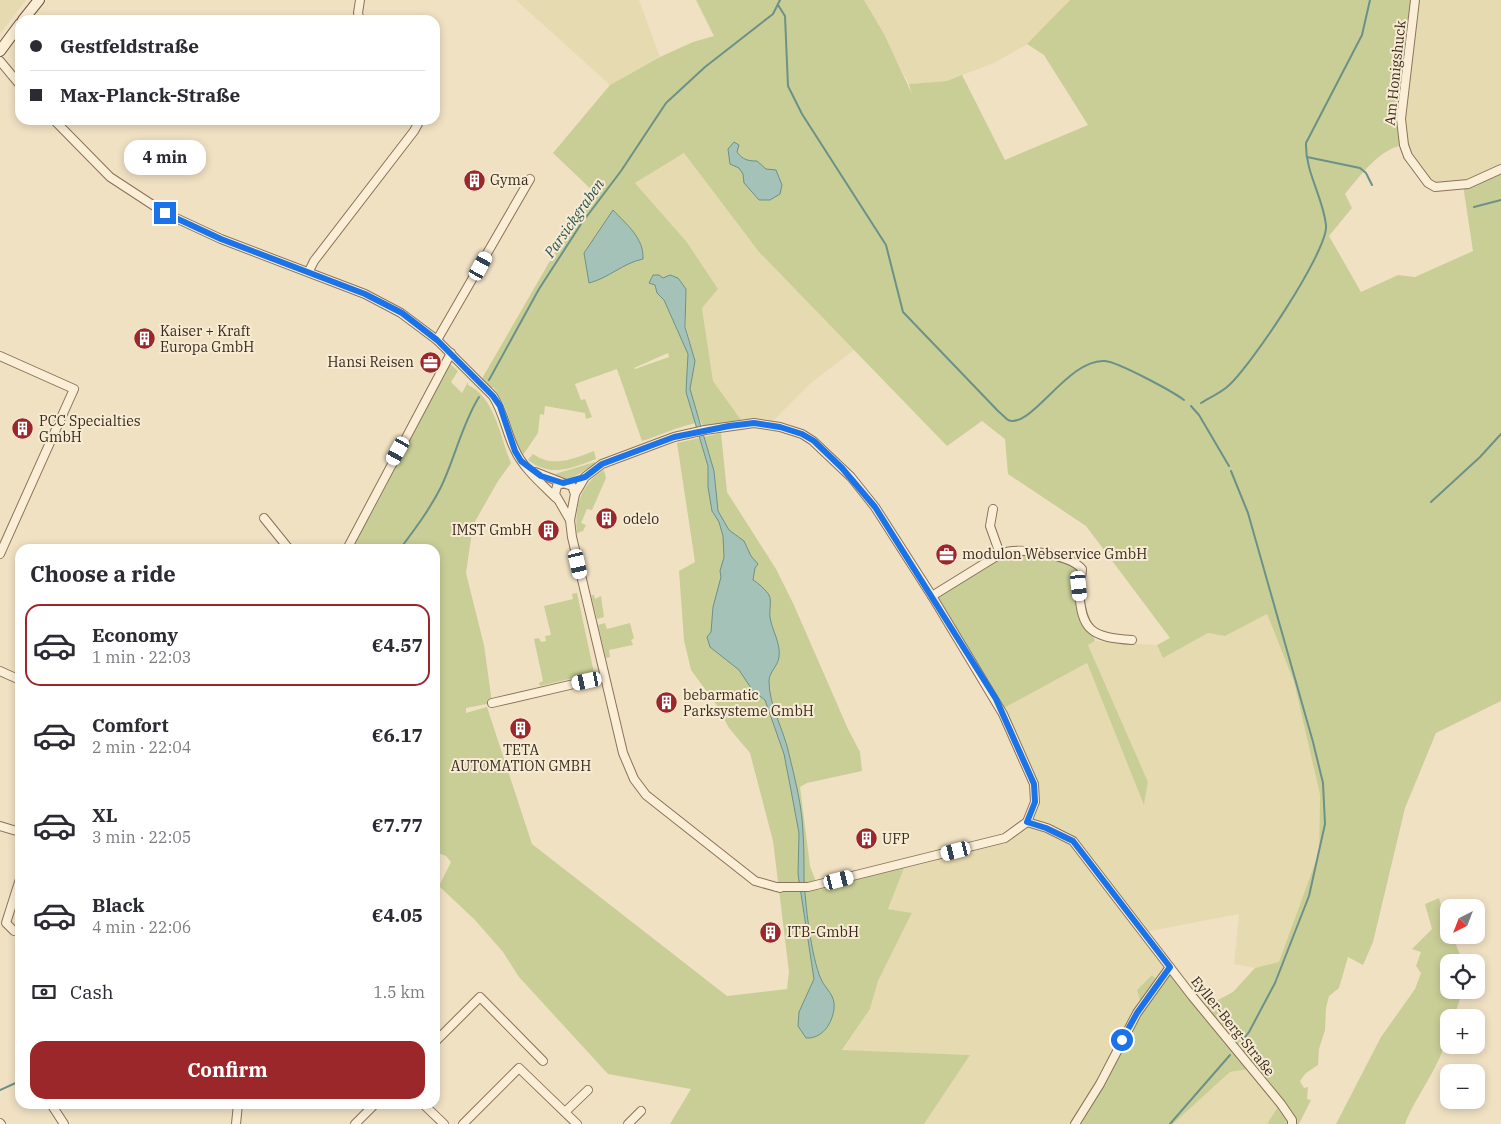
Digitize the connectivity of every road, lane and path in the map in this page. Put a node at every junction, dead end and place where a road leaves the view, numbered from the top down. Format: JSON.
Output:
{"nodes":[{"id":1,"x":39,"y":0,"type":"edge"},
{"id":2,"x":360,"y":0,"type":"edge"},
{"id":3,"x":1415,"y":0,"type":"edge"},
{"id":4,"x":27,"y":15,"type":"edge"},
{"id":5,"x":359,"y":15,"type":"edge"},
{"id":6,"x":15,"y":30,"type":"edge"},
{"id":7,"x":0,"y":50,"type":"edge"},
{"id":8,"x":0,"y":61,"type":"edge"},
{"id":9,"x":15,"y":79,"type":"edge"},
{"id":10,"x":59,"y":125,"type":"edge"},
{"id":11,"x":417,"y":125,"type":"edge"},
{"id":12,"x":1501,"y":169,"type":"edge"},
{"id":13,"x":530,"y":179,"type":"dead end"},
{"id":14,"x":309,"y":271,"type":"junction"},
{"id":15,"x":437,"y":340,"type":"junction"},
{"id":16,"x":451,"y":353,"type":"junction"},
{"id":17,"x":0,"y":356,"type":"edge"},
{"id":18,"x":525,"y":465,"type":"junction"},
{"id":19,"x":585,"y":477,"type":"junction"},
{"id":20,"x":565,"y":483,"type":"junction"},
{"id":21,"x":574,"y":497,"type":"junction"},
{"id":22,"x":557,"y":499,"type":"junction"},
{"id":23,"x":993,"y":509,"type":"dead end"},
{"id":24,"x":264,"y":518,"type":"dead end"},
{"id":25,"x":570,"y":520,"type":"junction"},
{"id":26,"x":285,"y":544,"type":"edge"},
{"id":27,"x":350,"y":544,"type":"edge"},
{"id":28,"x":0,"y":554,"type":"edge"},
{"id":29,"x":1000,"y":554,"type":"junction"},
{"id":30,"x":932,"y":596,"type":"junction"},
{"id":31,"x":1132,"y":640,"type":"dead end"},
{"id":32,"x":0,"y":671,"type":"edge"},
{"id":33,"x":604,"y":677,"type":"junction"},
{"id":34,"x":15,"y":678,"type":"edge"},
{"id":35,"x":492,"y":703,"type":"dead end"},
{"id":36,"x":1027,"y":822,"type":"junction"},
{"id":37,"x":0,"y":826,"type":"edge"},
{"id":38,"x":15,"y":830,"type":"edge"},
{"id":39,"x":15,"y":895,"type":"edge"},
{"id":40,"x":14,"y":931,"type":"dead end"},
{"id":41,"x":1170,"y":967,"type":"junction"},
{"id":42,"x":440,"y":1037,"type":"edge"},
{"id":43,"x":544,"y":1061,"type":"dead end"},
{"id":44,"x":588,"y":1090,"type":"dead end"},
{"id":45,"x":54,"y":1109,"type":"edge"},
{"id":46,"x":238,"y":1109,"type":"edge"},
{"id":47,"x":370,"y":1109,"type":"edge"},
{"id":48,"x":428,"y":1109,"type":"edge"},
{"id":49,"x":641,"y":1111,"type":"dead end"},
{"id":50,"x":565,"y":1112,"type":"junction"},
{"id":51,"x":64,"y":1124,"type":"edge"},
{"id":52,"x":236,"y":1124,"type":"edge"},
{"id":53,"x":355,"y":1124,"type":"edge"},
{"id":54,"x":444,"y":1124,"type":"edge"},
{"id":55,"x":463,"y":1124,"type":"edge"},
{"id":56,"x":577,"y":1124,"type":"edge"},
{"id":57,"x":620,"y":1124,"type":"edge"},
{"id":58,"x":627,"y":1124,"type":"edge"},
{"id":59,"x":1075,"y":1124,"type":"edge"},
{"id":60,"x":1292,"y":1124,"type":"edge"}],
"edges":[{"from":1,"to":4,"type":"main road"},
{"from":2,"to":5,"type":"street"},
{"from":3,"to":12,"type":"street","name":"Am Honigshuck"},
{"from":6,"to":7,"type":"main road"},
{"from":8,"to":9,"type":"street"},
{"from":10,"to":14,"type":"street"},
{"from":11,"to":14,"type":"street"},
{"from":13,"to":15,"type":"street"},
{"from":14,"to":15,"type":"street"},
{"from":15,"to":16,"type":"street"},
{"from":16,"to":18,"type":"street"},
{"from":16,"to":27,"type":"street"},
{"from":17,"to":28,"type":"street"},
{"from":18,"to":20,"type":"street"},
{"from":18,"to":22,"type":"street"},
{"from":19,"to":20,"type":"street"},
{"from":19,"to":21,"type":"street"},
{"from":19,"to":30,"type":"street"},
{"from":20,"to":21,"type":"street"},
{"from":20,"to":22,"type":"street"},
{"from":21,"to":22,"type":"street"},
{"from":21,"to":25,"type":"street"},
{"from":22,"to":25,"type":"street"},
{"from":23,"to":29,"type":"street"},
{"from":24,"to":26,"type":"street"},
{"from":25,"to":33,"type":"street"},
{"from":29,"to":30,"type":"street"},
{"from":29,"to":31,"type":"street"},
{"from":30,"to":36,"type":"street"},
{"from":32,"to":34,"type":"street"},
{"from":33,"to":35,"type":"street"},
{"from":33,"to":36,"type":"street"},
{"from":36,"to":41,"type":"street","name":"Eyller-Berg-Straße"},
{"from":37,"to":38,"type":"street"},
{"from":39,"to":40,"type":"street"},
{"from":41,"to":59,"type":"street"},
{"from":41,"to":60,"type":"street","name":"Eyller-Berg-Straße"},
{"from":42,"to":43,"type":"street"},
{"from":44,"to":50,"type":"street"},
{"from":45,"to":51,"type":"street"},
{"from":46,"to":52,"type":"street"},
{"from":47,"to":53,"type":"street"},
{"from":48,"to":54,"type":"street"},
{"from":49,"to":58,"type":"street"},
{"from":50,"to":55,"type":"street"},
{"from":50,"to":56,"type":"street"},
{"from":57,"to":58,"type":"street"}]}
